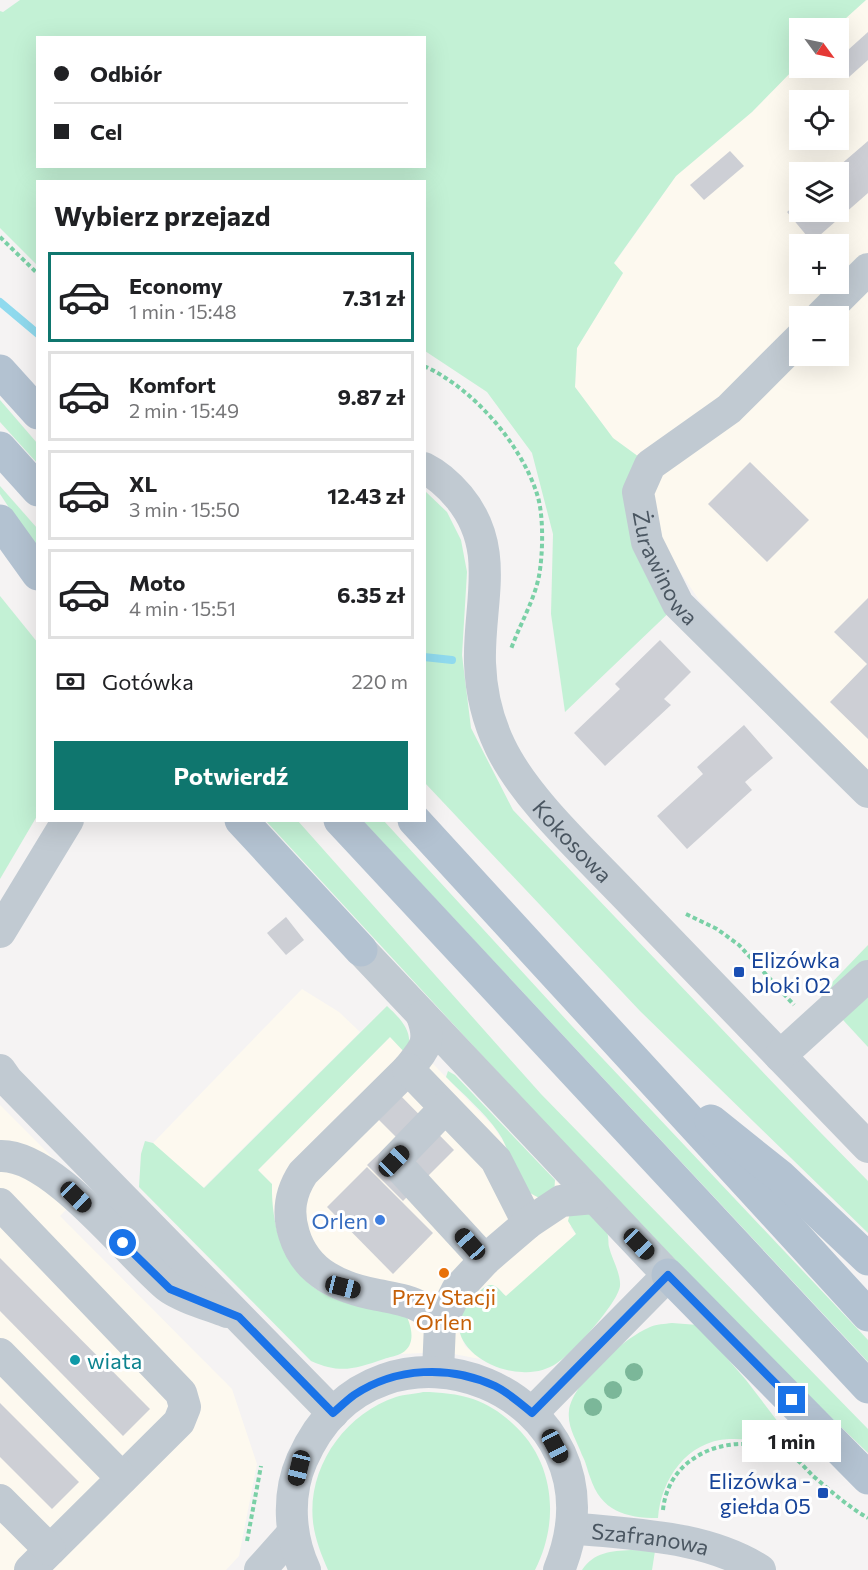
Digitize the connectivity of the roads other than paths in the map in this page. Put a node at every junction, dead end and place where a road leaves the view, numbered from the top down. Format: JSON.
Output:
{"nodes":[{"id":1,"x":868,"y":269,"type":"edge"},
{"id":2,"x":831,"y":306,"type":"edge"},
{"id":3,"x":789,"y":349,"type":"edge"},
{"id":4,"x":0,"y":370,"type":"edge"},
{"id":5,"x":36,"y":411,"type":"edge"},
{"id":6,"x":0,"y":448,"type":"edge"},
{"id":7,"x":426,"y":469,"type":"edge"},
{"id":8,"x":36,"y":488,"type":"edge"},
{"id":9,"x":0,"y":521,"type":"edge"},
{"id":10,"x":36,"y":571,"type":"edge"},
{"id":11,"x":868,"y":792,"type":"edge"},
{"id":12,"x":67,"y":822,"type":"edge"},
{"id":13,"x":243,"y":822,"type":"edge"},
{"id":14,"x":342,"y":822,"type":"edge"},
{"id":15,"x":416,"y":822,"type":"edge"},
{"id":16,"x":0,"y":932,"type":"edge"},
{"id":17,"x":361,"y":950,"type":"joint"},
{"id":18,"x":868,"y":976,"type":"edge"},
{"id":19,"x":422,"y":1016,"type":"junction"},
{"id":20,"x":628,"y":1054,"type":"junction"},
{"id":21,"x":780,"y":1056,"type":"junction"},
{"id":22,"x":408,"y":1069,"type":"junction"},
{"id":23,"x":0,"y":1070,"type":"edge"},
{"id":24,"x":445,"y":1108,"type":"junction"},
{"id":25,"x":868,"y":1147,"type":"edge"},
{"id":26,"x":0,"y":1156,"type":"edge"},
{"id":27,"x":594,"y":1198,"type":"junction"},
{"id":28,"x":0,"y":1204,"type":"edge"},
{"id":29,"x":528,"y":1223,"type":"junction"},
{"id":30,"x":868,"y":1259,"type":"edge"},
{"id":31,"x":485,"y":1260,"type":"junction"},
{"id":32,"x":668,"y":1275,"type":"junction"},
{"id":33,"x":868,"y":1315,"type":"edge"},
{"id":34,"x":239,"y":1317,"type":"junction"},
{"id":35,"x":440,"y":1324,"type":"junction"},
{"id":36,"x":0,"y":1354,"type":"edge"},
{"id":37,"x":438,"y":1372,"type":"junction"},
{"id":38,"x":868,"y":1388,"type":"edge"},
{"id":39,"x":333,"y":1413,"type":"junction"},
{"id":40,"x":532,"y":1413,"type":"junction"},
{"id":41,"x":122,"y":1478,"type":"junction"},
{"id":42,"x":868,"y":1478,"type":"edge"},
{"id":43,"x":0,"y":1500,"type":"edge"},
{"id":44,"x":571,"y":1528,"type":"junction"},
{"id":45,"x":293,"y":1533,"type":"junction"},
{"id":46,"x":40,"y":1560,"type":"edge"},
{"id":47,"x":252,"y":1560,"type":"edge"},
{"id":48,"x":305,"y":1570,"type":"edge"},
{"id":49,"x":559,"y":1570,"type":"edge"},
{"id":50,"x":760,"y":1570,"type":"edge"}],
"edges":[{"from":1,"to":2,"type":"street"},
{"from":3,"to":11,"type":"street","name":"Żurawinowa"},
{"from":4,"to":5,"type":"main road"},
{"from":6,"to":8,"type":"main road"},
{"from":7,"to":21,"type":"street","name":"Kokosowa"},
{"from":9,"to":10,"type":"main road"},
{"from":12,"to":16,"type":"street"},
{"from":13,"to":17,"type":"main road"},
{"from":14,"to":38,"type":"main road"},
{"from":15,"to":20,"type":"main road"},
{"from":17,"to":19,"type":"street"},
{"from":18,"to":21,"type":"street"},
{"from":19,"to":22,"type":"street"},
{"from":19,"to":27,"type":"street"},
{"from":20,"to":30,"type":"main road"},
{"from":20,"to":33,"type":"main road"},
{"from":21,"to":25,"type":"street","name":"Kokosowa"},
{"from":22,"to":24,"type":"street"},
{"from":22,"to":35,"type":"street"},
{"from":23,"to":34,"type":"street"},
{"from":24,"to":29,"type":"street"},
{"from":24,"to":31,"type":"street"},
{"from":26,"to":34,"type":"street"},
{"from":27,"to":29,"type":"street"},
{"from":27,"to":32,"type":"street"},
{"from":28,"to":41,"type":"street"},
{"from":29,"to":31,"type":"street"},
{"from":31,"to":35,"type":"street"},
{"from":32,"to":40,"type":"street"},
{"from":32,"to":42,"type":"main road"},
{"from":34,"to":39,"type":"street"},
{"from":35,"to":37,"type":"street"},
{"from":36,"to":41,"type":"street"},
{"from":37,"to":39,"type":"street"},
{"from":37,"to":40,"type":"street"},
{"from":39,"to":45,"type":"street"},
{"from":40,"to":44,"type":"street"},
{"from":41,"to":46,"type":"street"},
{"from":43,"to":46,"type":"street"},
{"from":44,"to":49,"type":"street"},
{"from":44,"to":50,"type":"street","name":"Szafranowa"},
{"from":45,"to":47,"type":"street"},
{"from":45,"to":48,"type":"street"}]}
